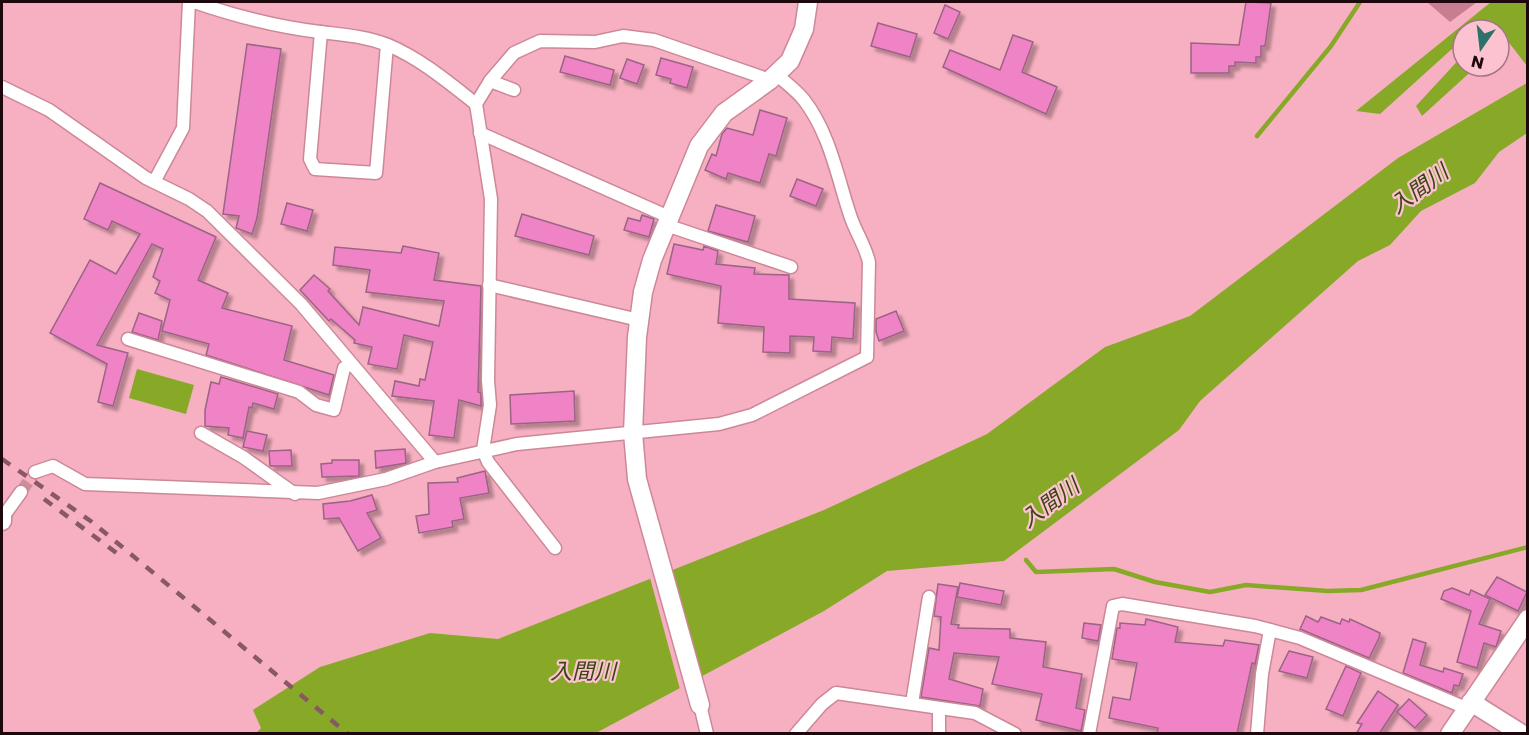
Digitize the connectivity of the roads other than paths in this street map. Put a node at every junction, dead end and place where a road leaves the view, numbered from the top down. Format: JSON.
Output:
{"nodes":[{"id":1,"x":189,"y":2,"type":"edge"},
{"id":2,"x":194,"y":2,"type":"edge"},
{"id":3,"x":808,"y":2,"type":"edge"},
{"id":4,"x":321,"y":32,"type":"junction"},
{"id":5,"x":387,"y":45,"type":"junction"},
{"id":6,"x":774,"y":78,"type":"junction"},
{"id":7,"x":490,"y":81,"type":"junction"},
{"id":8,"x":2,"y":87,"type":"edge"},
{"id":9,"x":514,"y":90,"type":"dead end"},
{"id":10,"x":476,"y":104,"type":"junction"},
{"id":11,"x":480,"y":133,"type":"junction"},
{"id":12,"x":153,"y":182,"type":"junction"},
{"id":13,"x":668,"y":221,"type":"junction"},
{"id":14,"x":791,"y":267,"type":"dead end"},
{"id":15,"x":489,"y":285,"type":"junction"},
{"id":16,"x":639,"y":320,"type":"junction"},
{"id":17,"x":128,"y":339,"type":"dead end"},
{"id":18,"x":351,"y":364,"type":"junction"},
{"id":19,"x":201,"y":433,"type":"dead end"},
{"id":20,"x":633,"y":433,"type":"junction"},
{"id":21,"x":483,"y":450,"type":"junction"},
{"id":22,"x":435,"y":462,"type":"junction"},
{"id":23,"x":35,"y":472,"type":"dead end"},
{"id":24,"x":21,"y":492,"type":"tunnel mouth"},
{"id":25,"x":295,"y":494,"type":"junction"},
{"id":26,"x":2,"y":518,"type":"edge"},
{"id":27,"x":555,"y":548,"type":"dead end"},
{"id":28,"x":929,"y":597,"type":"dead end"},
{"id":29,"x":1527,"y":619,"type":"edge"},
{"id":30,"x":1270,"y":630,"type":"junction"},
{"id":31,"x":912,"y":704,"type":"junction"},
{"id":32,"x":700,"y":705,"type":"joint"},
{"id":33,"x":1469,"y":705,"type":"junction"},
{"id":34,"x":939,"y":708,"type":"junction"},
{"id":35,"x":707,"y":734,"type":"edge"},
{"id":36,"x":796,"y":734,"type":"edge"},
{"id":37,"x":939,"y":734,"type":"edge"},
{"id":38,"x":1016,"y":734,"type":"edge"},
{"id":39,"x":1089,"y":734,"type":"edge"},
{"id":40,"x":1257,"y":734,"type":"edge"},
{"id":41,"x":1450,"y":734,"type":"edge"},
{"id":42,"x":1522,"y":734,"type":"edge"}],
"edges":[{"from":1,"to":12,"type":"street"},
{"from":2,"to":4,"type":"street"},
{"from":3,"to":6,"type":"street"},
{"from":4,"to":5,"type":"street"},
{"from":4,"to":5,"type":"street"},
{"from":5,"to":10,"type":"street"},
{"from":6,"to":7,"type":"street"},
{"from":6,"to":13,"type":"street"},
{"from":6,"to":20,"type":"street"},
{"from":7,"to":9,"type":"street"},
{"from":7,"to":10,"type":"street"},
{"from":8,"to":12,"type":"street"},
{"from":10,"to":11,"type":"street"},
{"from":11,"to":13,"type":"street"},
{"from":11,"to":15,"type":"street"},
{"from":12,"to":18,"type":"street"},
{"from":13,"to":14,"type":"street"},
{"from":13,"to":16,"type":"street"},
{"from":15,"to":16,"type":"street"},
{"from":15,"to":21,"type":"street"},
{"from":16,"to":20,"type":"street"},
{"from":17,"to":18,"type":"street"},
{"from":18,"to":22,"type":"street"},
{"from":19,"to":25,"type":"street"},
{"from":20,"to":21,"type":"street"},
{"from":20,"to":32,"type":"street"},
{"from":21,"to":22,"type":"street"},
{"from":21,"to":27,"type":"street"},
{"from":22,"to":25,"type":"street"},
{"from":23,"to":25,"type":"street"},
{"from":24,"to":26,"type":"street"},
{"from":28,"to":31,"type":"street"},
{"from":29,"to":33,"type":"street"},
{"from":30,"to":33,"type":"street"},
{"from":30,"to":39,"type":"street"},
{"from":30,"to":40,"type":"street"},
{"from":31,"to":34,"type":"street"},
{"from":31,"to":36,"type":"street"},
{"from":32,"to":35,"type":"street"},
{"from":33,"to":41,"type":"street"},
{"from":33,"to":42,"type":"street"},
{"from":34,"to":37,"type":"street"},
{"from":34,"to":38,"type":"street"}]}
